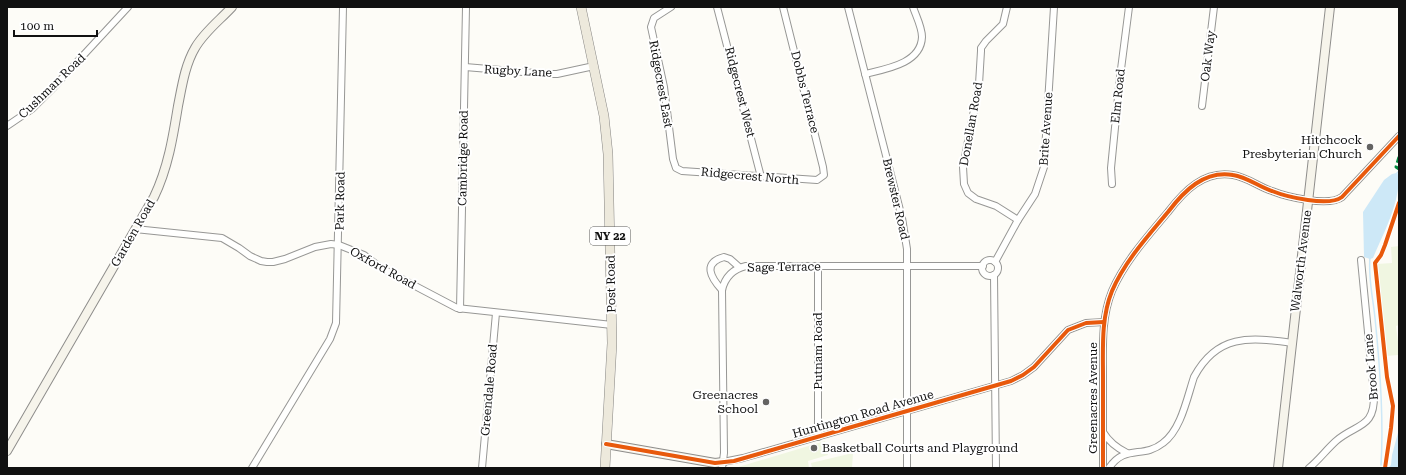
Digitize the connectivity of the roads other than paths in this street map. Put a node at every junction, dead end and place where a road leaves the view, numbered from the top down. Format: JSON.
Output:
{"nodes":[{"id":1,"x":128,"y":7,"type":"edge"},
{"id":2,"x":232,"y":7,"type":"edge"},
{"id":3,"x":343,"y":7,"type":"edge"},
{"id":4,"x":466,"y":7,"type":"edge"},
{"id":5,"x":581,"y":7,"type":"edge"},
{"id":6,"x":671,"y":7,"type":"edge"},
{"id":7,"x":717,"y":7,"type":"edge"},
{"id":8,"x":783,"y":7,"type":"edge"},
{"id":9,"x":848,"y":7,"type":"edge"},
{"id":10,"x":913,"y":7,"type":"edge"},
{"id":11,"x":1007,"y":7,"type":"edge"},
{"id":12,"x":1054,"y":7,"type":"edge"},
{"id":13,"x":1129,"y":7,"type":"edge"},
{"id":14,"x":1214,"y":7,"type":"edge"},
{"id":15,"x":1330,"y":7,"type":"edge"},
{"id":16,"x":594,"y":66,"type":"junction"},
{"id":17,"x":465,"y":67,"type":"junction"},
{"id":18,"x":865,"y":74,"type":"junction"},
{"id":19,"x":1202,"y":106,"type":"dead end"},
{"id":20,"x":7,"y":126,"type":"edge"},
{"id":21,"x":1399,"y":136,"type":"edge"},
{"id":22,"x":1399,"y":144,"type":"edge"},
{"id":23,"x":1389,"y":146,"type":"junction"},
{"id":24,"x":678,"y":170,"type":"joint"},
{"id":25,"x":761,"y":177,"type":"junction"},
{"id":26,"x":823,"y":177,"type":"joint"},
{"id":27,"x":1112,"y":184,"type":"dead end"},
{"id":28,"x":1308,"y":199,"type":"junction"},
{"id":29,"x":1018,"y":220,"type":"junction"},
{"id":30,"x":135,"y":229,"type":"junction"},
{"id":31,"x":339,"y":245,"type":"junction"},
{"id":32,"x":1361,"y":260,"type":"dead end"},
{"id":33,"x":995,"y":262,"type":"junction"},
{"id":34,"x":818,"y":266,"type":"junction"},
{"id":35,"x":907,"y":266,"type":"junction"},
{"id":36,"x":983,"y":266,"type":"junction"},
{"id":37,"x":739,"y":267,"type":"junction"},
{"id":38,"x":994,"y":275,"type":"junction"},
{"id":39,"x":722,"y":290,"type":"junction"},
{"id":40,"x":460,"y":309,"type":"junction"},
{"id":41,"x":496,"y":313,"type":"junction"},
{"id":42,"x":1104,"y":322,"type":"junction"},
{"id":43,"x":612,"y":325,"type":"junction"},
{"id":44,"x":1292,"y":342,"type":"junction"},
{"id":45,"x":995,"y":386,"type":"junction"},
{"id":46,"x":907,"y":411,"type":"junction"},
{"id":47,"x":1103,"y":431,"type":"junction"},
{"id":48,"x":818,"y":437,"type":"junction"},
{"id":49,"x":606,"y":444,"type":"junction"},
{"id":50,"x":7,"y":451,"type":"edge"},
{"id":51,"x":1127,"y":453,"type":"junction"},
{"id":52,"x":723,"y":465,"type":"edge"},
{"id":53,"x":252,"y":468,"type":"edge"},
{"id":54,"x":482,"y":468,"type":"edge"},
{"id":55,"x":605,"y":468,"type":"edge"},
{"id":56,"x":907,"y":468,"type":"edge"},
{"id":57,"x":996,"y":468,"type":"edge"},
{"id":58,"x":1103,"y":468,"type":"edge"},
{"id":59,"x":1109,"y":468,"type":"edge"},
{"id":60,"x":1278,"y":468,"type":"edge"},
{"id":61,"x":1309,"y":468,"type":"edge"}],
"edges":[{"from":1,"to":20,"type":"street","name":"Cushman Road"},
{"from":2,"to":30,"type":"street","name":"Garden Road"},
{"from":3,"to":31,"type":"street","name":"Park Road"},
{"from":4,"to":17,"type":"street","name":"Cambridge Road"},
{"from":5,"to":16,"type":"main road","name":"Post Road","number":"NY 22"},
{"from":6,"to":24,"type":"street","name":"Ridgecrest East"},
{"from":7,"to":25,"type":"street","name":"Ridgecrest West"},
{"from":8,"to":26,"type":"street","name":"Dobbs Terrace"},
{"from":9,"to":18,"type":"street","name":"Brewster Road"},
{"from":10,"to":18,"type":"street"},
{"from":11,"to":29,"type":"street","name":"Donellan Road"},
{"from":12,"to":29,"type":"street","name":"Brite Avenue"},
{"from":13,"to":27,"type":"street","name":"Elm Road"},
{"from":14,"to":19,"type":"street","name":"Oak Way"},
{"from":15,"to":28,"type":"street","name":"Walworth Avenue"},
{"from":16,"to":17,"type":"street","name":"Rugby Lane"},
{"from":16,"to":43,"type":"main road","name":"Post Road","number":"NY 22"},
{"from":17,"to":40,"type":"street","name":"Cambridge Road"},
{"from":18,"to":35,"type":"street","name":"Brewster Road"},
{"from":21,"to":23,"type":"street","name":"Greenacres Avenue"},
{"from":22,"to":23,"type":"street"},
{"from":23,"to":28,"type":"street","name":"Greenacres Avenue"},
{"from":24,"to":25,"type":"street","name":"Ridgecrest North"},
{"from":25,"to":26,"type":"street","name":"Ridgecrest North"},
{"from":28,"to":42,"type":"street","name":"Greenacres Avenue"},
{"from":28,"to":44,"type":"street","name":"Walworth Avenue"},
{"from":29,"to":33,"type":"street","name":"Brite Avenue"},
{"from":30,"to":31,"type":"street","name":"Oxford Road"},
{"from":30,"to":50,"type":"street","name":"Garden Road"},
{"from":31,"to":40,"type":"street","name":"Oxford Road"},
{"from":31,"to":53,"type":"street","name":"Park Road"},
{"from":32,"to":61,"type":"street","name":"Brook Lane"},
{"from":33,"to":36,"type":"street"},
{"from":33,"to":38,"type":"street","name":"Brite Avenue"},
{"from":34,"to":35,"type":"street","name":"Sage Terrace"},
{"from":34,"to":37,"type":"street","name":"Sage Terrace"},
{"from":34,"to":48,"type":"street","name":"Putnam Road"},
{"from":35,"to":36,"type":"street","name":"Sage Terrace"},
{"from":35,"to":46,"type":"street","name":"Brewster Road"},
{"from":36,"to":38,"type":"street"},
{"from":37,"to":39,"type":"street","name":"Sage Terrace"},
{"from":37,"to":39,"type":"street"},
{"from":38,"to":45,"type":"street","name":"Brite Avenue"},
{"from":39,"to":52,"type":"street","name":"Sage Terrace"},
{"from":40,"to":41,"type":"street","name":"Oxford Road"},
{"from":41,"to":43,"type":"street","name":"Oxford Road"},
{"from":41,"to":54,"type":"street","name":"Greendale Road"},
{"from":42,"to":45,"type":"street","name":"Huntington Road Avenue"},
{"from":42,"to":47,"type":"street","name":"Greenacres Avenue"},
{"from":43,"to":49,"type":"main road","name":"Post Road","number":"NY 22"},
{"from":44,"to":51,"type":"street"},
{"from":44,"to":60,"type":"street","name":"Walworth Avenue"},
{"from":45,"to":46,"type":"street","name":"Huntington Road Avenue"},
{"from":45,"to":57,"type":"street","name":"Brite Avenue"},
{"from":46,"to":48,"type":"street","name":"Huntington Road Avenue"},
{"from":46,"to":56,"type":"street","name":"Brewster Road"},
{"from":47,"to":51,"type":"street"},
{"from":47,"to":58,"type":"street","name":"Greenacres Avenue"},
{"from":48,"to":52,"type":"street","name":"Huntington Road Avenue"},
{"from":49,"to":52,"type":"street","name":"Huntington Road Avenue"},
{"from":49,"to":55,"type":"main road","name":"Post Road","number":"NY 22"},
{"from":51,"to":59,"type":"street"}]}
